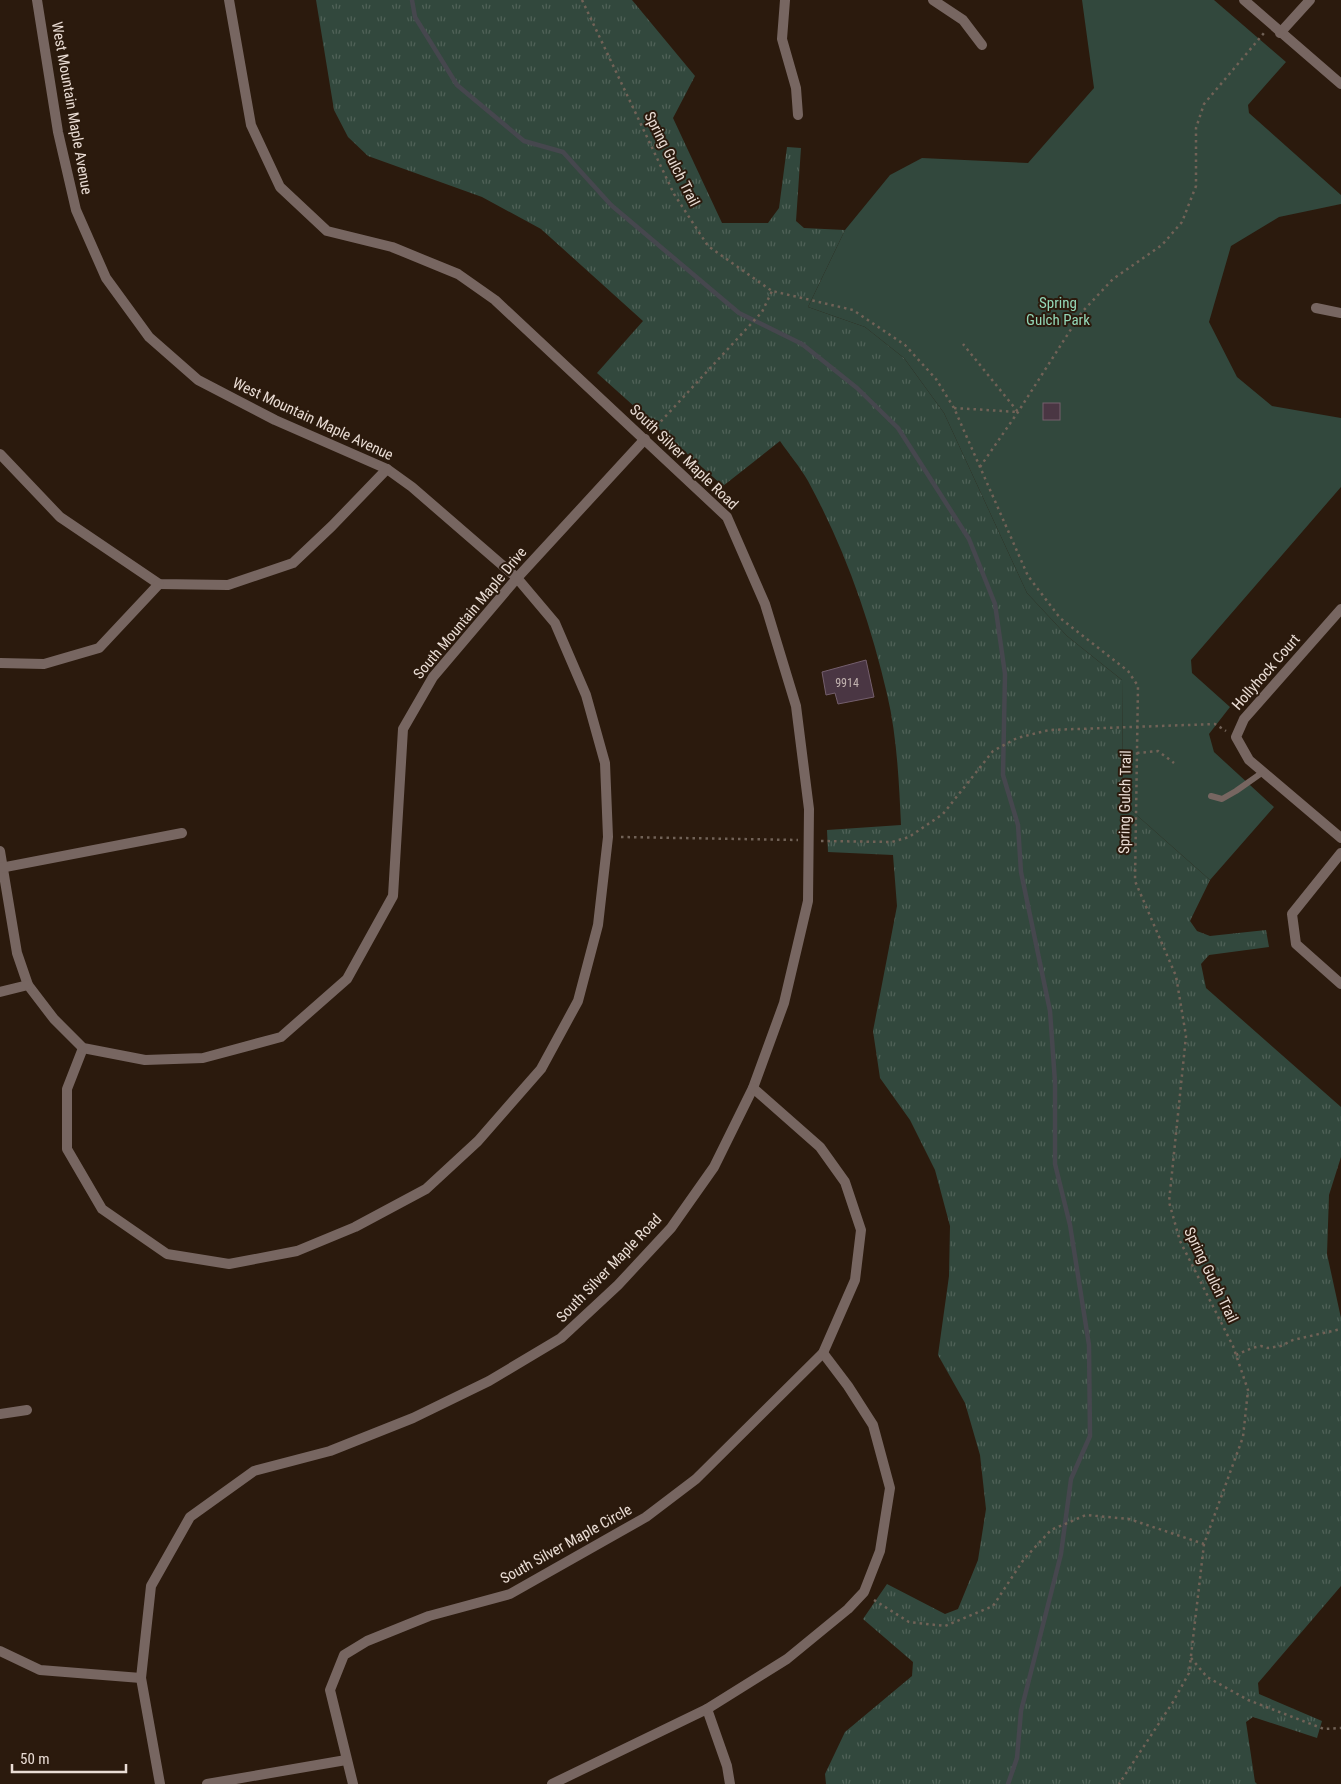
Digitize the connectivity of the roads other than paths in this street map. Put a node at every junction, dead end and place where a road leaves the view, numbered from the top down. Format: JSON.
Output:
{"nodes":[{"id":1,"x":37,"y":0,"type":"edge"},
{"id":2,"x":229,"y":0,"type":"edge"},
{"id":3,"x":785,"y":0,"type":"edge"},
{"id":4,"x":933,"y":0,"type":"edge"},
{"id":5,"x":1244,"y":0,"type":"edge"},
{"id":6,"x":1310,"y":0,"type":"edge"},
{"id":7,"x":1280,"y":33,"type":"junction"},
{"id":8,"x":982,"y":45,"type":"dead end"},
{"id":9,"x":1341,"y":84,"type":"edge"},
{"id":10,"x":798,"y":115,"type":"dead end"},
{"id":11,"x":1316,"y":308,"type":"dead end"},
{"id":12,"x":1341,"y":313,"type":"edge"},
{"id":13,"x":645,"y":439,"type":"junction"},
{"id":14,"x":0,"y":454,"type":"edge"},
{"id":15,"x":387,"y":469,"type":"junction"},
{"id":16,"x":517,"y":578,"type":"junction"},
{"id":17,"x":159,"y":584,"type":"junction"},
{"id":18,"x":1341,"y":609,"type":"edge"},
{"id":19,"x":0,"y":663,"type":"edge"},
{"id":20,"x":1263,"y":772,"type":"junction"},
{"id":21,"x":1212,"y":796,"type":"dead end"},
{"id":22,"x":182,"y":834,"type":"dead end"},
{"id":23,"x":1341,"y":838,"type":"edge"},
{"id":24,"x":0,"y":851,"type":"edge"},
{"id":25,"x":1341,"y":853,"type":"edge"},
{"id":26,"x":1,"y":868,"type":"edge"},
{"id":27,"x":28,"y":984,"type":"junction"},
{"id":28,"x":1341,"y":984,"type":"edge"},
{"id":29,"x":0,"y":992,"type":"edge"},
{"id":30,"x":83,"y":1048,"type":"junction"},
{"id":31,"x":752,"y":1088,"type":"junction"},
{"id":32,"x":823,"y":1353,"type":"junction"},
{"id":33,"x":27,"y":1410,"type":"dead end"},
{"id":34,"x":0,"y":1414,"type":"edge"},
{"id":35,"x":0,"y":1651,"type":"edge"},
{"id":36,"x":141,"y":1678,"type":"junction"},
{"id":37,"x":707,"y":1709,"type":"junction"},
{"id":38,"x":346,"y":1760,"type":"junction"},
{"id":39,"x":160,"y":1784,"type":"edge"},
{"id":40,"x":207,"y":1784,"type":"edge"},
{"id":41,"x":352,"y":1784,"type":"edge"},
{"id":42,"x":552,"y":1784,"type":"edge"},
{"id":43,"x":730,"y":1784,"type":"edge"}],
"edges":[{"from":1,"to":15,"type":"street","name":"West Mountain Maple Avenue"},
{"from":2,"to":13,"type":"street","name":"South Silver Maple Road"},
{"from":3,"to":10,"type":"street"},
{"from":4,"to":8,"type":"street"},
{"from":5,"to":7,"type":"street"},
{"from":6,"to":7,"type":"street"},
{"from":7,"to":9,"type":"street"},
{"from":11,"to":12,"type":"street"},
{"from":13,"to":16,"type":"street","name":"South Mountain Maple Drive"},
{"from":13,"to":31,"type":"street","name":"South Silver Maple Road"},
{"from":14,"to":17,"type":"street"},
{"from":15,"to":16,"type":"street","name":"West Mountain Maple Avenue"},
{"from":15,"to":17,"type":"street"},
{"from":16,"to":30,"type":"street","name":"South Mountain Maple Drive"},
{"from":16,"to":30,"type":"street","name":"West Mountain Maple Avenue"},
{"from":17,"to":19,"type":"street"},
{"from":18,"to":20,"type":"street","name":"Hollyhock Court"},
{"from":20,"to":21,"type":"lane"},
{"from":20,"to":23,"type":"street"},
{"from":22,"to":26,"type":"street"},
{"from":24,"to":26,"type":"street"},
{"from":25,"to":28,"type":"street"},
{"from":26,"to":27,"type":"street"},
{"from":27,"to":29,"type":"street"},
{"from":27,"to":30,"type":"street"},
{"from":31,"to":32,"type":"street","name":"South Silver Maple Circle"},
{"from":31,"to":36,"type":"street","name":"South Silver Maple Road"},
{"from":32,"to":37,"type":"street"},
{"from":32,"to":38,"type":"street","name":"South Silver Maple Circle"},
{"from":33,"to":34,"type":"street"},
{"from":35,"to":36,"type":"street"},
{"from":36,"to":39,"type":"street","name":"South Silver Maple Road"},
{"from":37,"to":42,"type":"street"},
{"from":37,"to":43,"type":"street"},
{"from":38,"to":40,"type":"street"},
{"from":38,"to":41,"type":"street","name":"South Silver Maple Circle"}]}
